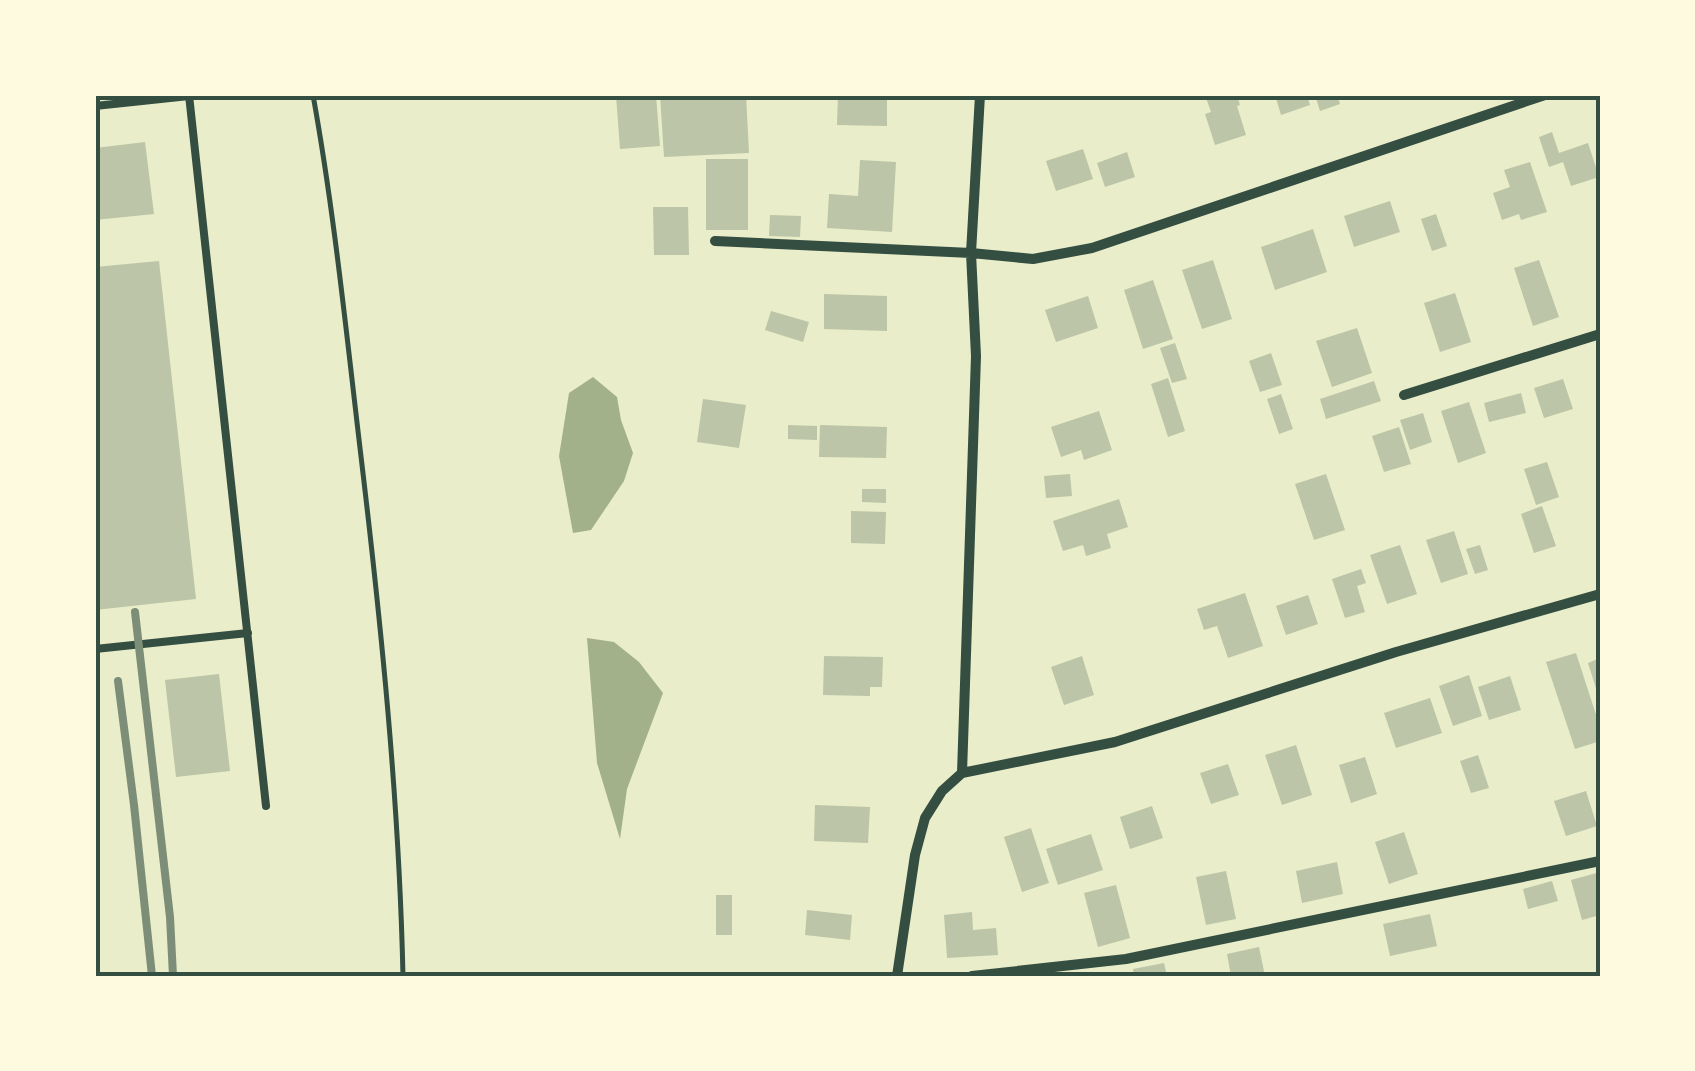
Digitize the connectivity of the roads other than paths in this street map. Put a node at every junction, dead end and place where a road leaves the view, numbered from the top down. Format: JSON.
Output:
{"nodes":[{"id":1,"x":980,"y":95,"type":"edge"},
{"id":2,"x":1545,"y":95,"type":"edge"},
{"id":3,"x":189,"y":96,"type":"edge"},
{"id":4,"x":95,"y":106,"type":"edge"},
{"id":5,"x":715,"y":241,"type":"dead end"},
{"id":6,"x":970,"y":253,"type":"junction"},
{"id":7,"x":1600,"y":334,"type":"edge"},
{"id":8,"x":1404,"y":395,"type":"dead end"},
{"id":9,"x":1600,"y":594,"type":"edge"},
{"id":10,"x":248,"y":632,"type":"junction"},
{"id":11,"x":95,"y":649,"type":"edge"},
{"id":12,"x":962,"y":773,"type":"junction"},
{"id":13,"x":266,"y":806,"type":"dead end"},
{"id":14,"x":1600,"y":860,"type":"edge"},
{"id":15,"x":897,"y":976,"type":"edge"},
{"id":16,"x":972,"y":976,"type":"edge"}],
"edges":[{"from":1,"to":6,"type":"street"},
{"from":2,"to":6,"type":"street"},
{"from":3,"to":4,"type":"lane"},
{"from":3,"to":10,"type":"lane"},
{"from":5,"to":6,"type":"street"},
{"from":6,"to":12,"type":"street"},
{"from":7,"to":8,"type":"street"},
{"from":9,"to":12,"type":"street"},
{"from":10,"to":11,"type":"lane"},
{"from":10,"to":13,"type":"lane"},
{"from":12,"to":15,"type":"street"},
{"from":14,"to":16,"type":"street"}]}
